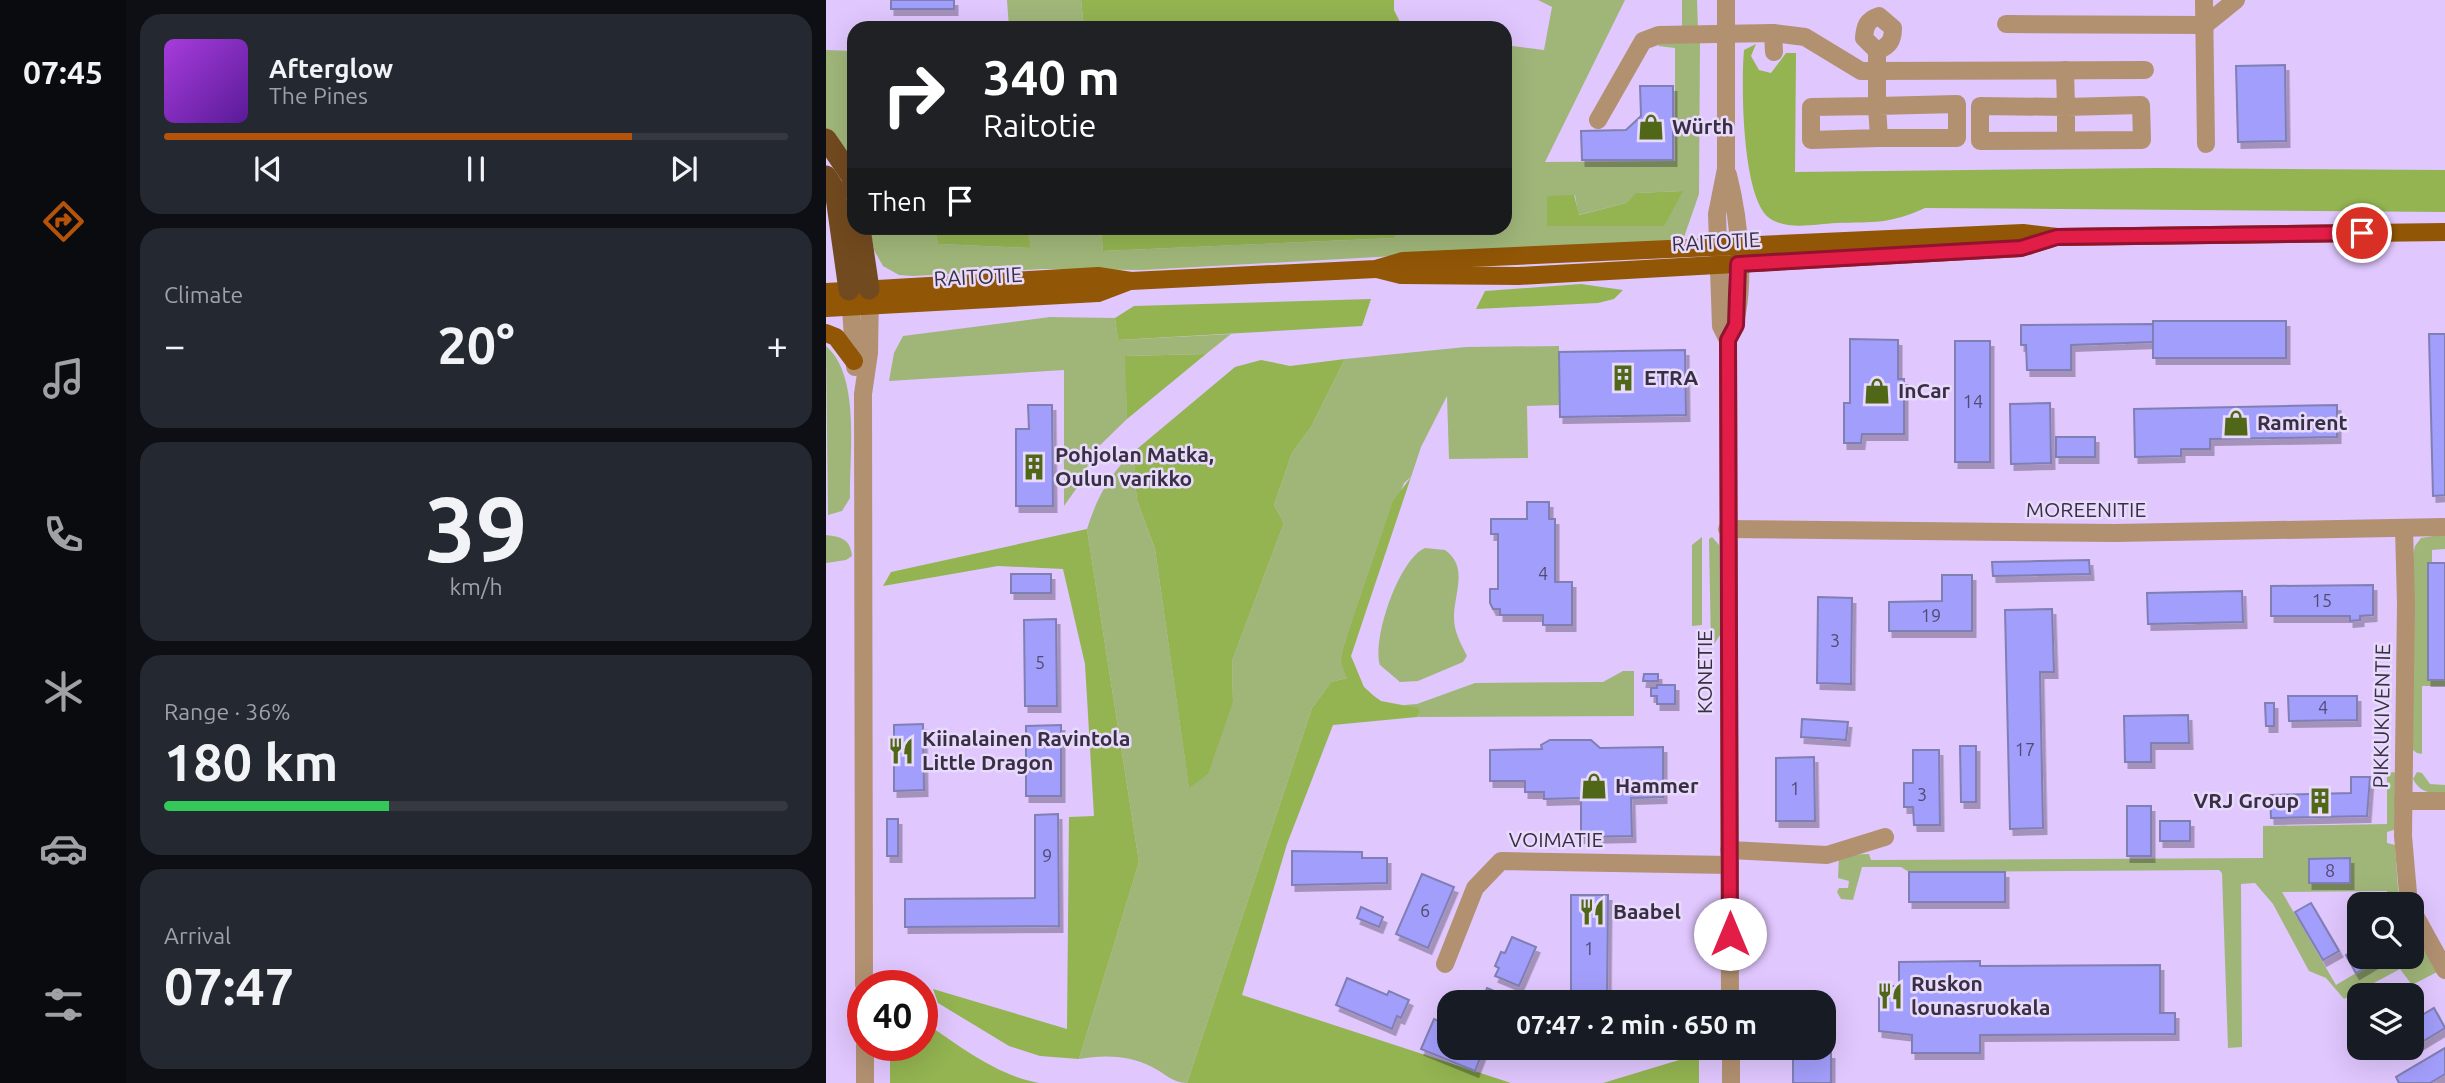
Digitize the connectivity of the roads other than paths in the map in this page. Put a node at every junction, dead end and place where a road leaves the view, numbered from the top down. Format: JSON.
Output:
{"nodes":[{"id":1,"x":1726,"y":0,"type":"edge"},
{"id":2,"x":2204,"y":0,"type":"edge"},
{"id":3,"x":2236,"y":0,"type":"edge"},
{"id":4,"x":2006,"y":24,"type":"dead end"},
{"id":5,"x":2205,"y":25,"type":"junction"},
{"id":6,"x":1773,"y":33,"type":"junction"},
{"id":7,"x":1726,"y":34,"type":"junction"},
{"id":8,"x":1877,"y":51,"type":"dead end"},
{"id":9,"x":1774,"y":52,"type":"dead end"},
{"id":10,"x":2066,"y":70,"type":"junction"},
{"id":11,"x":2146,"y":70,"type":"dead end"},
{"id":12,"x":1877,"y":71,"type":"junction"},
{"id":13,"x":1877,"y":106,"type":"junction"},
{"id":14,"x":2066,"y":107,"type":"junction"},
{"id":15,"x":1598,"y":120,"type":"dead end"},
{"id":16,"x":1879,"y":138,"type":"junction"},
{"id":17,"x":826,"y":139,"type":"edge"},
{"id":18,"x":2066,"y":139,"type":"junction"},
{"id":19,"x":2206,"y":144,"type":"dead end"},
{"id":20,"x":1726,"y":169,"type":"junction"},
{"id":21,"x":847,"y":170,"type":"edge"},
{"id":22,"x":826,"y":176,"type":"edge"},
{"id":23,"x":2445,"y":232,"type":"edge"},
{"id":24,"x":860,"y":235,"type":"edge"},
{"id":25,"x":2057,"y":237,"type":"junction"},
{"id":26,"x":1738,"y":245,"type":"junction"},
{"id":27,"x":1717,"y":246,"type":"junction"},
{"id":28,"x":1738,"y":264,"type":"junction"},
{"id":29,"x":1717,"y":265,"type":"junction"},
{"id":30,"x":1376,"y":268,"type":"junction"},
{"id":31,"x":826,"y":292,"type":"edge"},
{"id":32,"x":860,"y":298,"type":"junction"},
{"id":33,"x":826,"y":308,"type":"edge"},
{"id":34,"x":826,"y":333,"type":"edge"},
{"id":35,"x":1728,"y":340,"type":"junction"},
{"id":36,"x":854,"y":361,"type":"junction"},
{"id":37,"x":863,"y":394,"type":"junction"},
{"id":38,"x":2445,"y":527,"type":"edge"},
{"id":39,"x":2404,"y":528,"type":"junction"},
{"id":40,"x":1727,"y":529,"type":"junction"},
{"id":41,"x":2403,"y":801,"type":"junction"},
{"id":42,"x":2445,"y":801,"type":"edge"},
{"id":43,"x":1885,"y":837,"type":"dead end"},
{"id":44,"x":1729,"y":858,"type":"junction"},
{"id":45,"x":2408,"y":892,"type":"edge"},
{"id":46,"x":2424,"y":932,"type":"edge"},
{"id":47,"x":1445,"y":964,"type":"dead end"},
{"id":48,"x":864,"y":970,"type":"edge"},
{"id":49,"x":2445,"y":970,"type":"edge"},
{"id":50,"x":1730,"y":990,"type":"edge"},
{"id":51,"x":1731,"y":1060,"type":"edge"},
{"id":52,"x":865,"y":1061,"type":"edge"},
{"id":53,"x":865,"y":1083,"type":"edge"},
{"id":54,"x":1731,"y":1083,"type":"edge"}],
"edges":[{"from":1,"to":7,"type":"street"},
{"from":2,"to":5,"type":"street"},
{"from":3,"to":5,"type":"street"},
{"from":4,"to":5,"type":"street"},
{"from":5,"to":19,"type":"street"},
{"from":6,"to":7,"type":"street"},
{"from":6,"to":9,"type":"street"},
{"from":6,"to":12,"type":"street"},
{"from":7,"to":15,"type":"street"},
{"from":7,"to":20,"type":"street"},
{"from":8,"to":12,"type":"street"},
{"from":10,"to":11,"type":"street"},
{"from":10,"to":12,"type":"street"},
{"from":10,"to":14,"type":"street"},
{"from":12,"to":13,"type":"street"},
{"from":13,"to":16,"type":"street"},
{"from":13,"to":16,"type":"street"},
{"from":13,"to":16,"type":"street"},
{"from":14,"to":18,"type":"street"},
{"from":14,"to":18,"type":"street"},
{"from":14,"to":18,"type":"street"},
{"from":17,"to":21,"type":"highway"},
{"from":20,"to":26,"type":"street","name":"KONETIE"},
{"from":20,"to":27,"type":"street","name":"KONETIE"},
{"from":22,"to":32,"type":"highway"},
{"from":23,"to":25,"type":"main road","name":"RAITOTIE"},
{"from":24,"to":32,"type":"highway"},
{"from":25,"to":26,"type":"main road","name":"RAITOTIE"},
{"from":25,"to":28,"type":"main road","name":"RAITOTIE"},
{"from":26,"to":27,"type":"main road","name":"RAITOTIE"},
{"from":26,"to":28,"type":"street","name":"KONETIE"},
{"from":27,"to":29,"type":"street","name":"KONETIE"},
{"from":27,"to":30,"type":"main road","name":"RAITOTIE"},
{"from":28,"to":29,"type":"main road","name":"RAITOTIE"},
{"from":28,"to":35,"type":"street","name":"KONETIE"},
{"from":29,"to":30,"type":"main road","name":"RAITOTIE"},
{"from":29,"to":35,"type":"street","name":"KONETIE"},
{"from":30,"to":32,"type":"main road","name":"RAITOTIE"},
{"from":31,"to":32,"type":"main road","name":"RAITOTIE"},
{"from":32,"to":33,"type":"main road","name":"RAITOTIE"},
{"from":32,"to":36,"type":"street"},
{"from":32,"to":37,"type":"street"},
{"from":34,"to":36,"type":"main road"},
{"from":35,"to":40,"type":"street","name":"KONETIE"},
{"from":36,"to":37,"type":"street"},
{"from":37,"to":48,"type":"street"},
{"from":38,"to":39,"type":"street","name":"MOREENITIE"},
{"from":39,"to":40,"type":"street","name":"MOREENITIE"},
{"from":39,"to":41,"type":"street","name":"PIKKUKIVENTIE"},
{"from":40,"to":44,"type":"street","name":"KONETIE"},
{"from":41,"to":42,"type":"street"},
{"from":41,"to":45,"type":"street","name":"PIKKUKIVENTIE"},
{"from":43,"to":44,"type":"street","name":"VOIMATIE"},
{"from":44,"to":47,"type":"street","name":"VOIMATIE"},
{"from":44,"to":50,"type":"street","name":"KONETIE"},
{"from":46,"to":49,"type":"street"},
{"from":51,"to":54,"type":"street"},
{"from":52,"to":53,"type":"street"}]}
